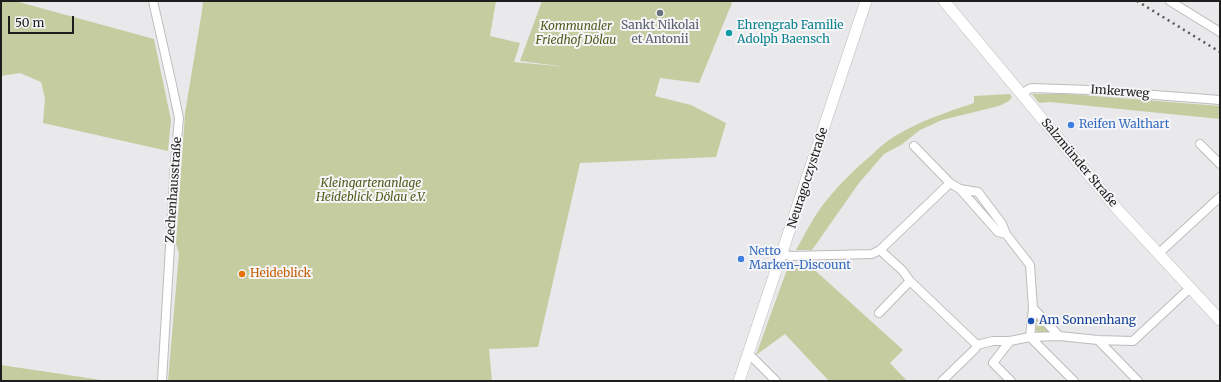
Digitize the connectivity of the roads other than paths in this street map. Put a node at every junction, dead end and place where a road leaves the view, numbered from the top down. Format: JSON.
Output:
{"nodes":[{"id":1,"x":153,"y":1,"type":"edge"},
{"id":2,"x":866,"y":1,"type":"edge"},
{"id":3,"x":944,"y":1,"type":"edge"},
{"id":4,"x":1170,"y":1,"type":"edge"},
{"id":5,"x":1220,"y":32,"type":"edge"},
{"id":6,"x":1021,"y":95,"type":"junction"},
{"id":7,"x":1220,"y":100,"type":"edge"},
{"id":8,"x":1200,"y":144,"type":"dead end"},
{"id":9,"x":914,"y":146,"type":"dead end"},
{"id":10,"x":1220,"y":164,"type":"edge"},
{"id":11,"x":950,"y":183,"type":"junction"},
{"id":12,"x":1220,"y":197,"type":"edge"},
{"id":13,"x":880,"y":250,"type":"junction"},
{"id":14,"x":782,"y":254,"type":"junction"},
{"id":15,"x":1158,"y":254,"type":"junction"},
{"id":16,"x":910,"y":281,"type":"junction"},
{"id":17,"x":1190,"y":288,"type":"junction"},
{"id":18,"x":1032,"y":308,"type":"junction"},
{"id":19,"x":879,"y":312,"type":"dead end"},
{"id":20,"x":1220,"y":320,"type":"edge"},
{"id":21,"x":1058,"y":336,"type":"junction"},
{"id":22,"x":1030,"y":337,"type":"junction"},
{"id":23,"x":1098,"y":340,"type":"junction"},
{"id":24,"x":1010,"y":341,"type":"junction"},
{"id":25,"x":977,"y":345,"type":"junction"},
{"id":26,"x":749,"y":354,"type":"junction"},
{"id":27,"x":162,"y":381,"type":"edge"},
{"id":28,"x":739,"y":381,"type":"edge"},
{"id":29,"x":776,"y":381,"type":"edge"},
{"id":30,"x":942,"y":381,"type":"edge"},
{"id":31,"x":1011,"y":381,"type":"edge"},
{"id":32,"x":1074,"y":381,"type":"edge"},
{"id":33,"x":1138,"y":381,"type":"edge"}],
"edges":[{"from":1,"to":27,"type":"street","name":"Zechenhausstraße"},
{"from":2,"to":14,"type":"main road","name":"Neuragoczystraße"},
{"from":3,"to":6,"type":"main road","name":"Salzmünder Straße"},
{"from":4,"to":5,"type":"street"},
{"from":6,"to":7,"type":"street","name":"Imkerweg"},
{"from":6,"to":15,"type":"main road","name":"Salzmünder Straße"},
{"from":8,"to":10,"type":"street"},
{"from":9,"to":11,"type":"street"},
{"from":11,"to":13,"type":"street"},
{"from":11,"to":18,"type":"street"},
{"from":12,"to":15,"type":"street"},
{"from":13,"to":14,"type":"street"},
{"from":13,"to":16,"type":"street"},
{"from":14,"to":26,"type":"main road","name":"Neuragoczystraße"},
{"from":15,"to":17,"type":"main road","name":"Salzmünder Straße"},
{"from":16,"to":19,"type":"street"},
{"from":16,"to":25,"type":"street"},
{"from":17,"to":20,"type":"main road","name":"Salzmünder Straße"},
{"from":17,"to":23,"type":"street"},
{"from":18,"to":21,"type":"street"},
{"from":18,"to":22,"type":"street"},
{"from":21,"to":22,"type":"street"},
{"from":21,"to":23,"type":"street"},
{"from":22,"to":24,"type":"street"},
{"from":22,"to":32,"type":"street"},
{"from":23,"to":33,"type":"street"},
{"from":24,"to":25,"type":"street"},
{"from":24,"to":31,"type":"street"},
{"from":25,"to":30,"type":"street"},
{"from":26,"to":28,"type":"main road","name":"Neuragoczystraße"},
{"from":26,"to":29,"type":"street"}]}
